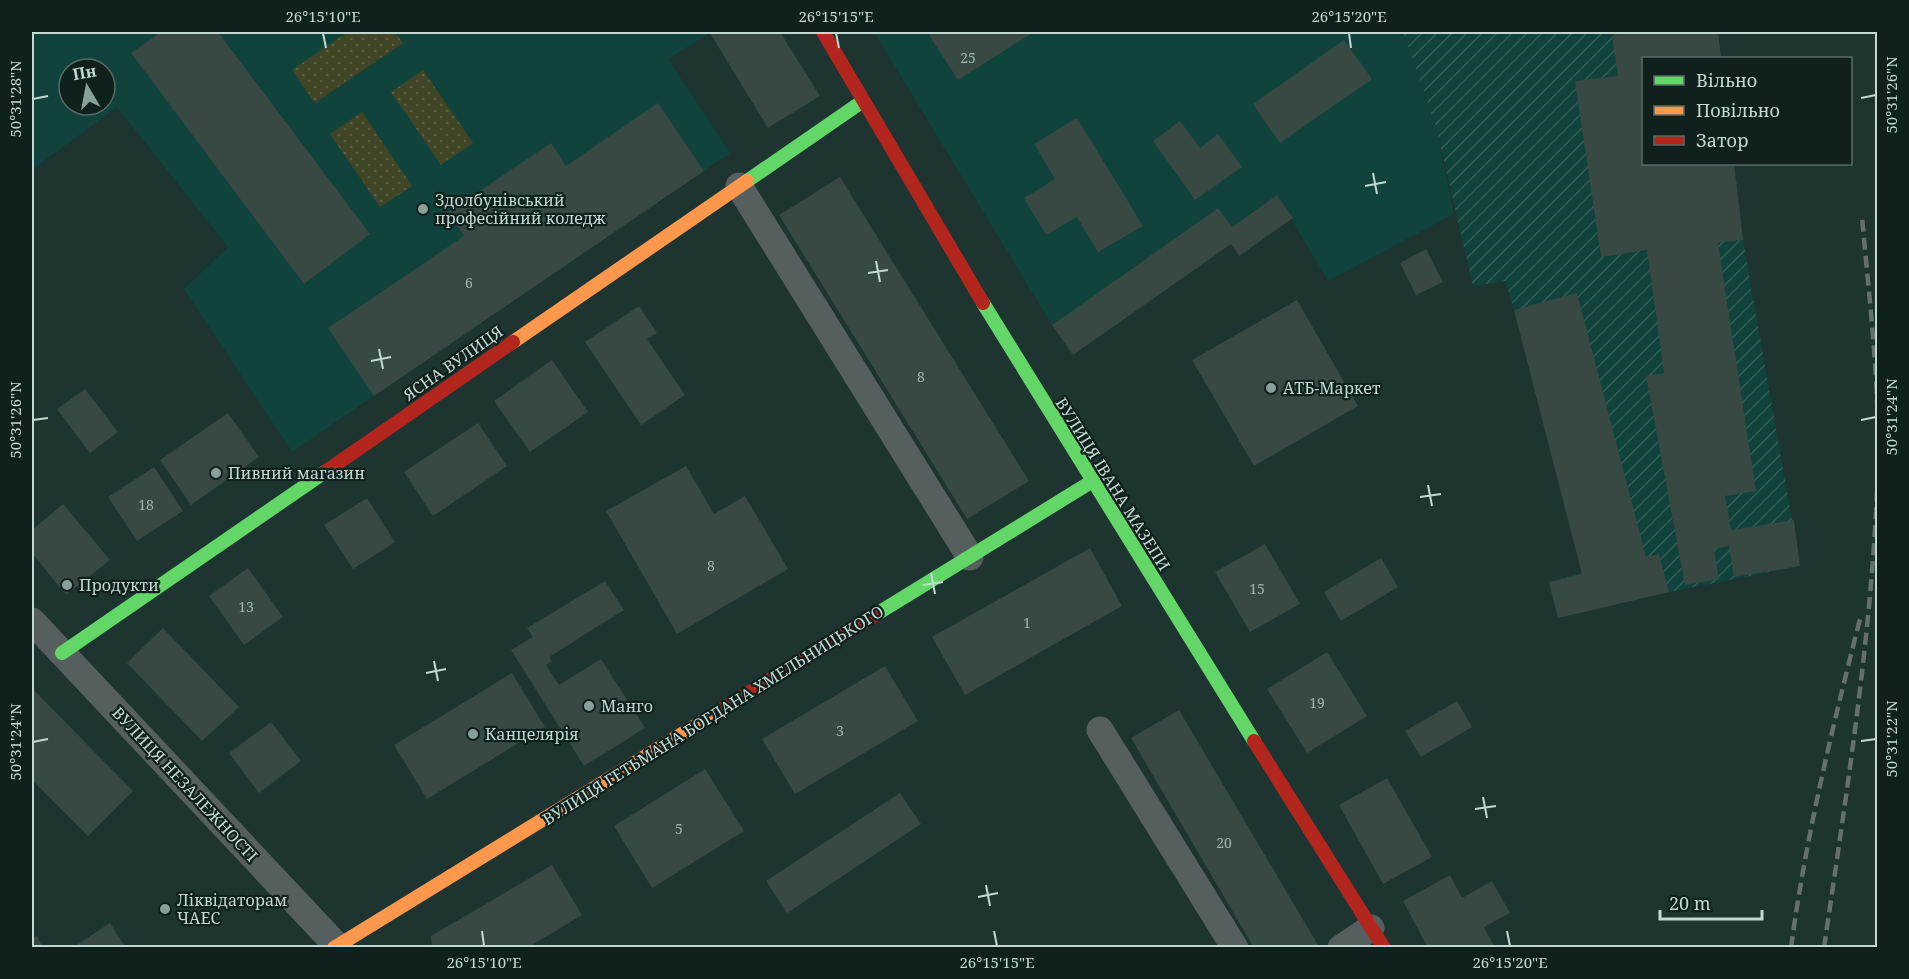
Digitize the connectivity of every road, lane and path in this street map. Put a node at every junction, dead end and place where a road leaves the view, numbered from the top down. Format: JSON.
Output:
{"nodes":[{"id":1,"x":823,"y":32,"type":"edge"},
{"id":2,"x":863,"y":102,"type":"junction"},
{"id":3,"x":740,"y":186,"type":"junction"},
{"id":4,"x":1096,"y":488,"type":"junction"},
{"id":5,"x":970,"y":557,"type":"junction"},
{"id":6,"x":32,"y":621,"type":"edge"},
{"id":7,"x":62,"y":653,"type":"junction"},
{"id":8,"x":1100,"y":729,"type":"dead end"},
{"id":9,"x":1378,"y":938,"type":"edge"},
{"id":10,"x":343,"y":947,"type":"edge"},
{"id":11,"x":1235,"y":948,"type":"edge"},
{"id":12,"x":1341,"y":948,"type":"edge"}],
"edges":[{"from":1,"to":2,"type":"street","name":"ВУЛИЦЯ ІВАНА МАЗЕПИ"},
{"from":2,"to":3,"type":"street","name":"ЯСНА ВУЛИЦЯ"},
{"from":2,"to":4,"type":"street","name":"ВУЛИЦЯ ІВАНА МАЗЕПИ"},
{"from":3,"to":5,"type":"street"},
{"from":3,"to":7,"type":"street","name":"ЯСНА ВУЛИЦЯ"},
{"from":4,"to":5,"type":"street","name":"ВУЛИЦЯ ГЕТЬМАНА БОГДАНА ХМЕЛЬНИЦЬКОГО"},
{"from":4,"to":9,"type":"street","name":"ВУЛИЦЯ ІВАНА МАЗЕПИ"},
{"from":4,"to":10,"type":"street","name":"ВУЛИЦЯ ГЕТЬМАНА БОГДАНА ХМЕЛЬНИЦЬКОГО"},
{"from":5,"to":10,"type":"street","name":"ВУЛИЦЯ ГЕТЬМАНА БОГДАНА ХМЕЛЬНИЦЬКОГО"},
{"from":6,"to":7,"type":"street","name":"ВУЛИЦЯ НЕЗАЛЕЖНОСТІ"},
{"from":7,"to":10,"type":"street","name":"ВУЛИЦЯ НЕЗАЛЕЖНОСТІ"},
{"from":8,"to":11,"type":"street"},
{"from":9,"to":12,"type":"street"}]}
